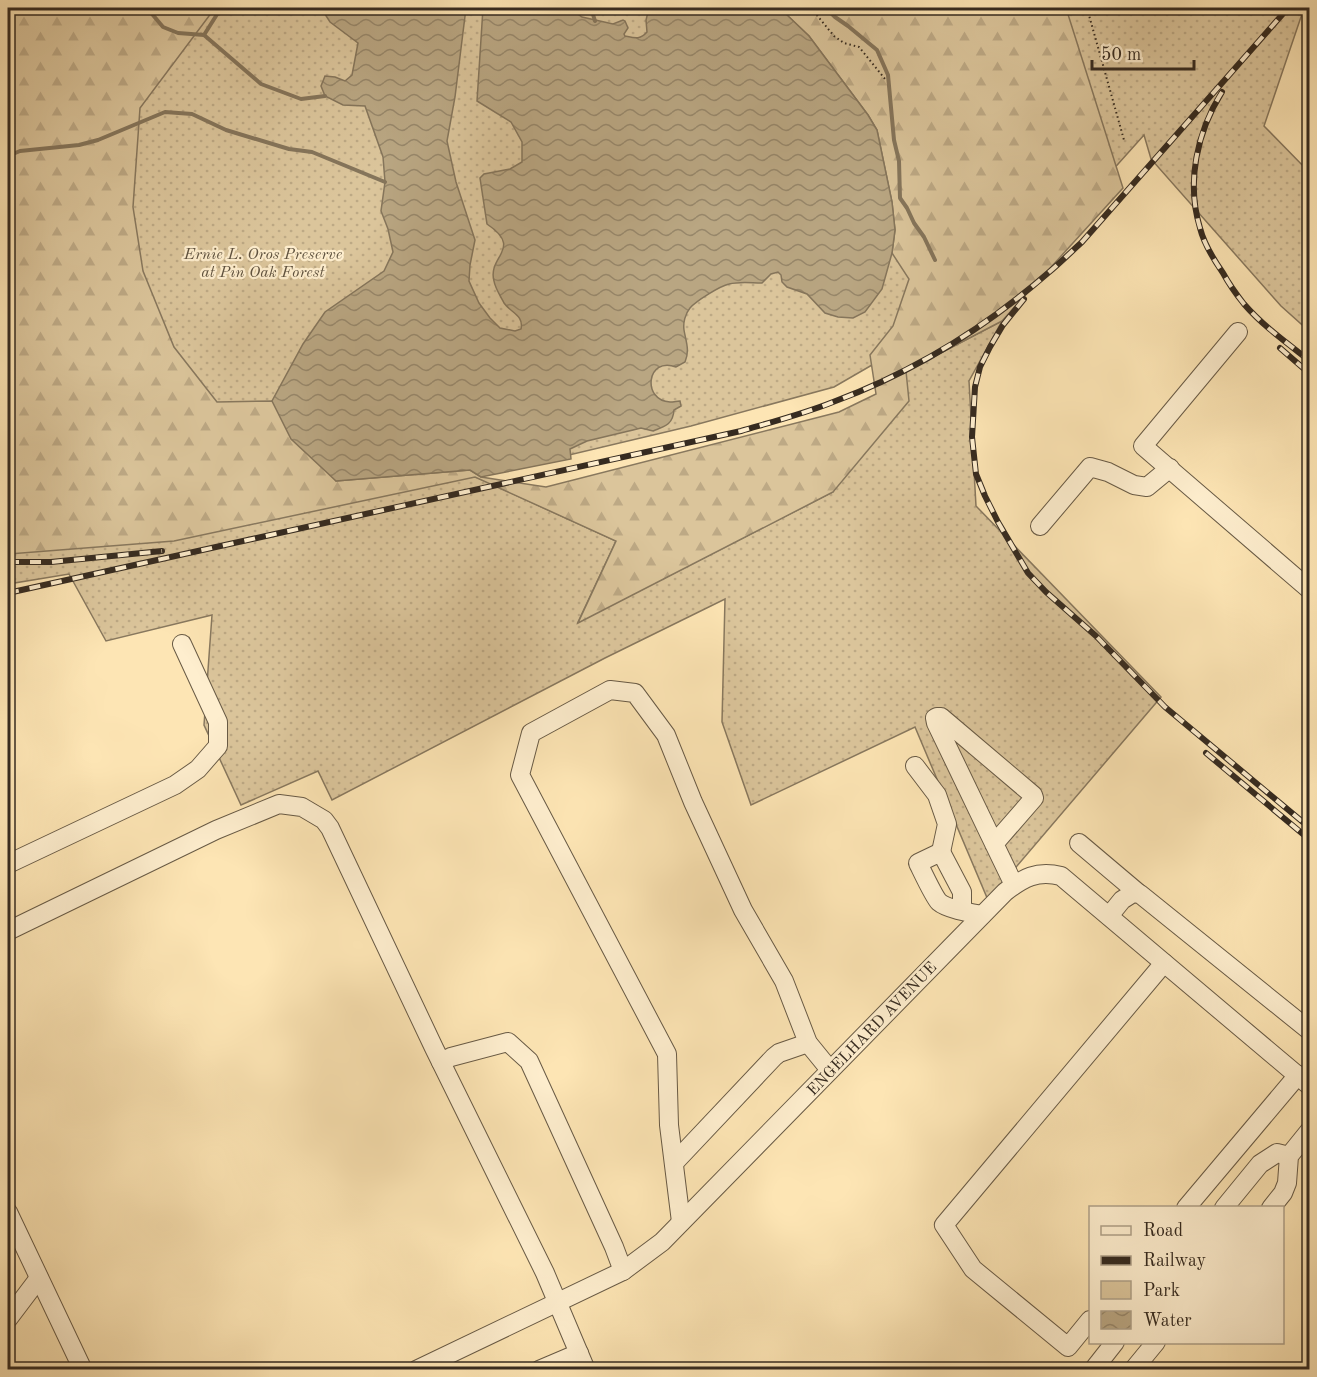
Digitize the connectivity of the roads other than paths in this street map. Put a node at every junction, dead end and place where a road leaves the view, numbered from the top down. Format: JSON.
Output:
{"nodes":[{"id":1,"x":1238,"y":332,"type":"dead end"},
{"id":2,"x":1170,"y":468,"type":"junction"},
{"id":3,"x":1040,"y":526,"type":"dead end"},
{"id":4,"x":1310,"y":590,"type":"edge"},
{"id":5,"x":182,"y":644,"type":"dead end"},
{"id":6,"x":915,"y":766,"type":"dead end"},
{"id":7,"x":1079,"y":843,"type":"dead end"},
{"id":8,"x":994,"y":844,"type":"junction"},
{"id":9,"x":941,"y":852,"type":"junction"},
{"id":10,"x":8,"y":864,"type":"edge"},
{"id":11,"x":1014,"y":885,"type":"junction"},
{"id":12,"x":1137,"y":892,"type":"junction"},
{"id":13,"x":962,"y":910,"type":"junction"},
{"id":14,"x":982,"y":915,"type":"junction"},
{"id":15,"x":1109,"y":916,"type":"junction"},
{"id":16,"x":8,"y":931,"type":"edge"},
{"id":17,"x":1164,"y":963,"type":"junction"},
{"id":18,"x":1310,"y":1031,"type":"edge"},
{"id":19,"x":808,"y":1043,"type":"junction"},
{"id":20,"x":441,"y":1062,"type":"junction"},
{"id":21,"x":830,"y":1070,"type":"junction"},
{"id":22,"x":1306,"y":1080,"type":"edge"},
{"id":23,"x":1310,"y":1130,"type":"edge"},
{"id":24,"x":1289,"y":1156,"type":"junction"},
{"id":25,"x":674,"y":1163,"type":"junction"},
{"id":26,"x":1188,"y":1206,"type":"edge"},
{"id":27,"x":1226,"y":1206,"type":"edge"},
{"id":28,"x":1273,"y":1206,"type":"edge"},
{"id":29,"x":8,"y":1212,"type":"edge"},
{"id":30,"x":681,"y":1222,"type":"junction"},
{"id":31,"x":623,"y":1272,"type":"junction"},
{"id":32,"x":39,"y":1278,"type":"junction"},
{"id":33,"x":558,"y":1302,"type":"junction"},
{"id":34,"x":8,"y":1319,"type":"edge"},
{"id":35,"x":1089,"y":1321,"type":"edge"},
{"id":36,"x":1113,"y":1344,"type":"edge"},
{"id":37,"x":1154,"y":1344,"type":"edge"},
{"id":38,"x":582,"y":1361,"type":"edge"},
{"id":39,"x":83,"y":1370,"type":"edge"},
{"id":40,"x":416,"y":1370,"type":"edge"},
{"id":41,"x":539,"y":1370,"type":"edge"},
{"id":42,"x":1093,"y":1370,"type":"edge"},
{"id":43,"x":1133,"y":1370,"type":"edge"}],
"edges":[{"from":1,"to":2,"type":"street"},
{"from":2,"to":3,"type":"street"},
{"from":2,"to":4,"type":"street"},
{"from":5,"to":10,"type":"street"},
{"from":6,"to":9,"type":"street"},
{"from":7,"to":12,"type":"street"},
{"from":8,"to":8,"type":"street"},
{"from":8,"to":11,"type":"street"},
{"from":9,"to":13,"type":"street"},
{"from":9,"to":13,"type":"street"},
{"from":11,"to":14,"type":"street","name":"ENGELHARD AVENUE"},
{"from":11,"to":15,"type":"street","name":"ENGELHARD AVENUE"},
{"from":12,"to":15,"type":"street"},
{"from":12,"to":18,"type":"street"},
{"from":13,"to":14,"type":"street"},
{"from":14,"to":21,"type":"street","name":"ENGELHARD AVENUE"},
{"from":15,"to":17,"type":"street","name":"ENGELHARD AVENUE"},
{"from":16,"to":20,"type":"street"},
{"from":17,"to":22,"type":"street","name":"ENGELHARD AVENUE"},
{"from":17,"to":35,"type":"street"},
{"from":19,"to":21,"type":"street"},
{"from":19,"to":25,"type":"street"},
{"from":19,"to":25,"type":"street"},
{"from":20,"to":31,"type":"street"},
{"from":20,"to":33,"type":"street"},
{"from":21,"to":30,"type":"street","name":"ENGELHARD AVENUE"},
{"from":22,"to":26,"type":"street"},
{"from":23,"to":24,"type":"street"},
{"from":24,"to":27,"type":"street"},
{"from":24,"to":28,"type":"street"},
{"from":25,"to":30,"type":"street"},
{"from":29,"to":32,"type":"street"},
{"from":30,"to":31,"type":"street","name":"ENGELHARD AVENUE"},
{"from":31,"to":33,"type":"street","name":"ENGELHARD AVENUE"},
{"from":32,"to":34,"type":"street"},
{"from":32,"to":39,"type":"street"},
{"from":33,"to":38,"type":"street"},
{"from":33,"to":40,"type":"street","name":"ENGELHARD AVENUE"},
{"from":36,"to":42,"type":"street"},
{"from":37,"to":43,"type":"street"},
{"from":38,"to":41,"type":"street"}]}
